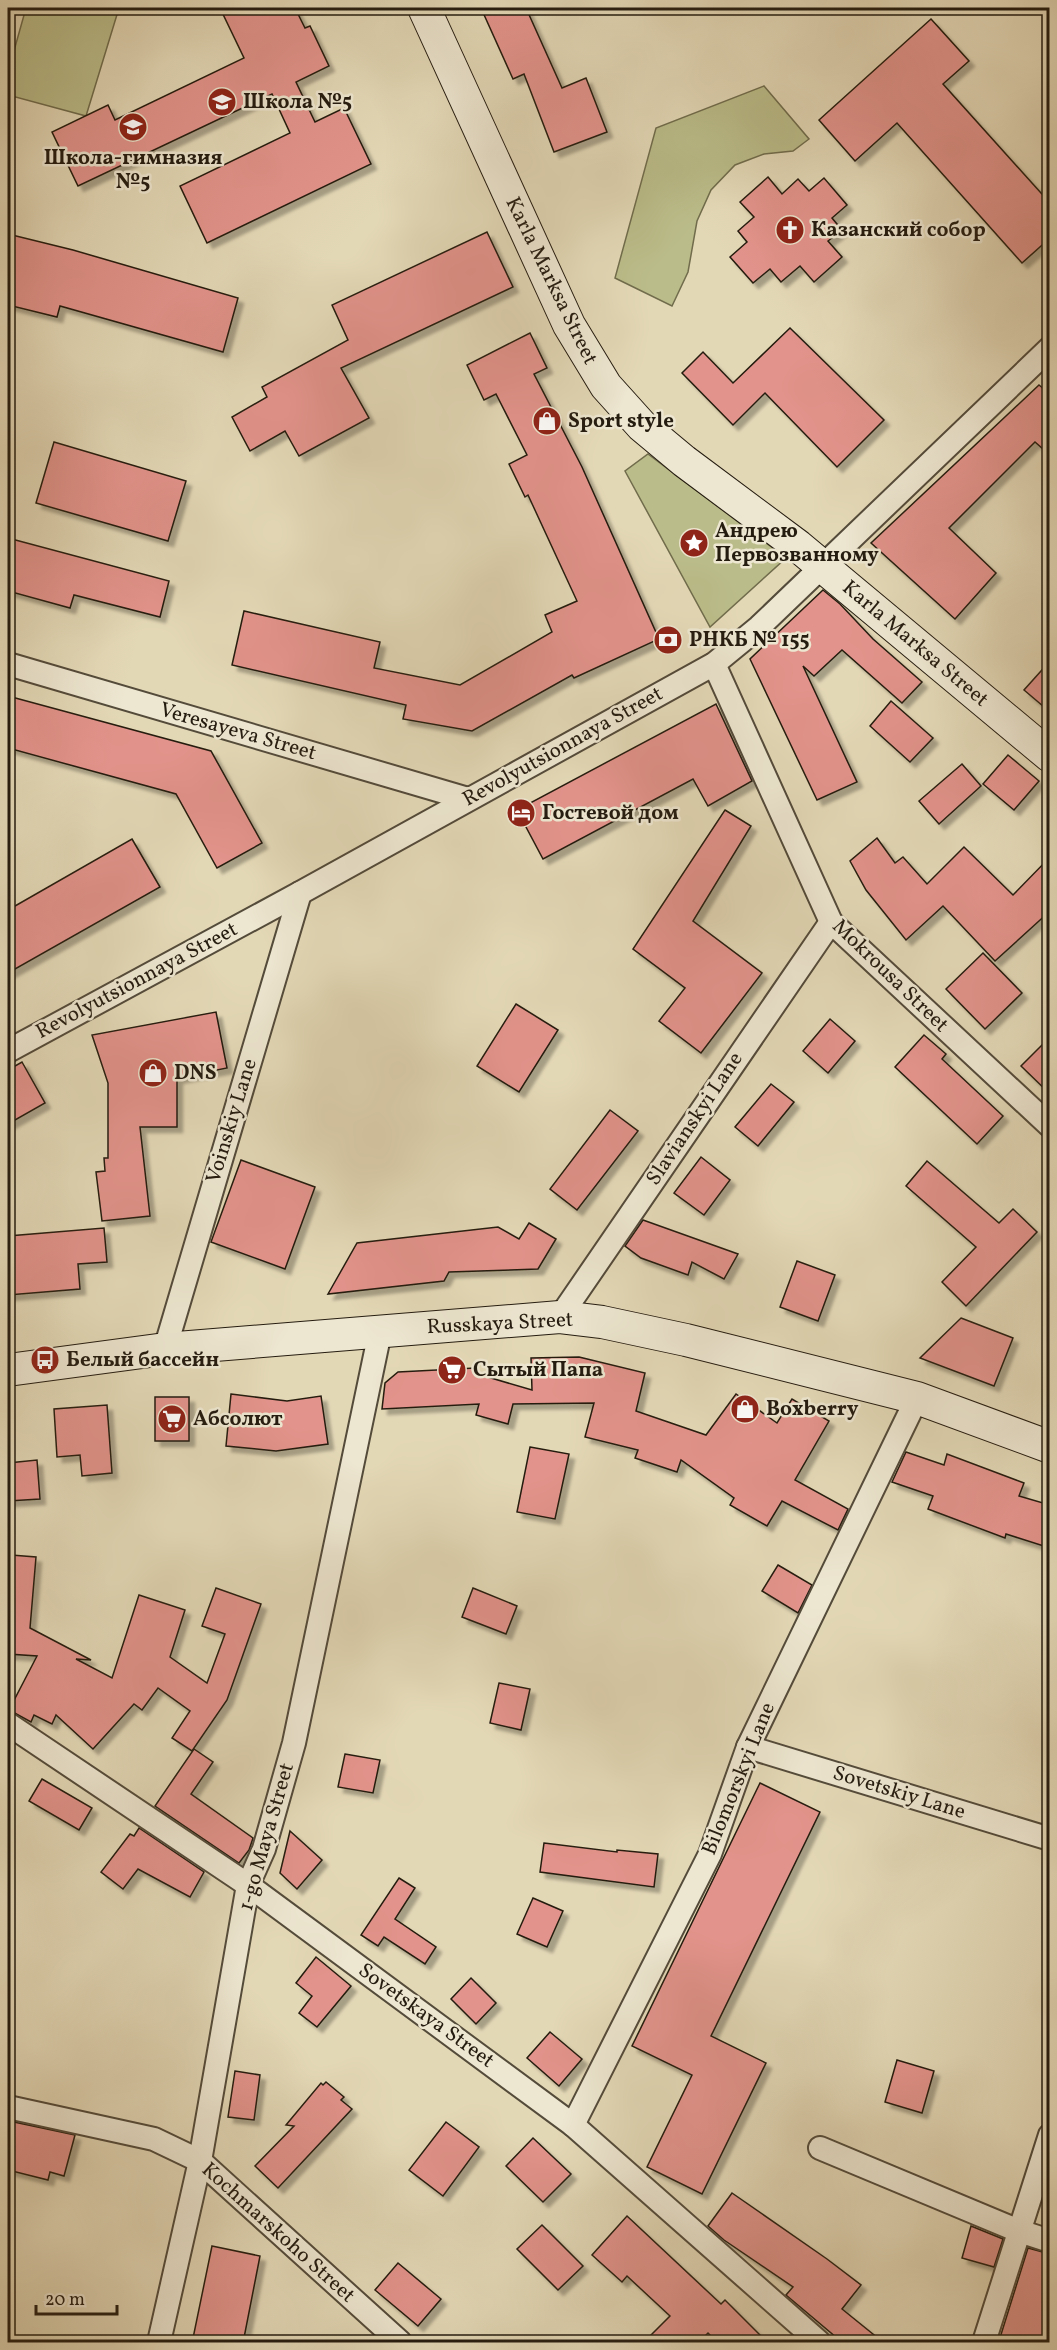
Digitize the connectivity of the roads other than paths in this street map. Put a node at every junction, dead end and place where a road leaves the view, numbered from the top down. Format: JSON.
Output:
{"nodes":[{"id":1,"x":424,"y":8,"type":"edge"},
{"id":2,"x":1045,"y":361,"type":"edge"},
{"id":3,"x":822,"y":566,"type":"junction"},
{"id":4,"x":8,"y":664,"type":"edge"},
{"id":5,"x":714,"y":664,"type":"junction"},
{"id":6,"x":1050,"y":756,"type":"edge"},
{"id":7,"x":468,"y":799,"type":"junction"},
{"id":8,"x":300,"y":894,"type":"junction"},
{"id":9,"x":831,"y":922,"type":"junction"},
{"id":10,"x":8,"y":1051,"type":"edge"},
{"id":11,"x":1050,"y":1126,"type":"edge"},
{"id":12,"x":560,"y":1317,"type":"junction"},
{"id":13,"x":380,"y":1332,"type":"junction"},
{"id":14,"x":165,"y":1349,"type":"junction"},
{"id":15,"x":8,"y":1370,"type":"edge"},
{"id":16,"x":917,"y":1398,"type":"junction"},
{"id":17,"x":1050,"y":1447,"type":"edge"},
{"id":18,"x":8,"y":1724,"type":"edge"},
{"id":19,"x":748,"y":1747,"type":"junction"},
{"id":20,"x":1050,"y":1839,"type":"edge"},
{"id":21,"x":248,"y":1885,"type":"junction"},
{"id":22,"x":8,"y":2107,"type":"edge"},
{"id":23,"x":573,"y":2125,"type":"junction"},
{"id":24,"x":1050,"y":2135,"type":"edge"},
{"id":25,"x":820,"y":2148,"type":"dead end"},
{"id":26,"x":200,"y":2162,"type":"junction"},
{"id":27,"x":1019,"y":2231,"type":"junction"},
{"id":28,"x":1050,"y":2241,"type":"edge"},
{"id":29,"x":159,"y":2343,"type":"edge"},
{"id":30,"x":400,"y":2343,"type":"edge"},
{"id":31,"x":819,"y":2343,"type":"edge"},
{"id":32,"x":984,"y":2343,"type":"edge"}],
"edges":[{"from":1,"to":3,"type":"main road","name":"Karla Marksa Street"},
{"from":2,"to":3,"type":"street","name":"Revolyutsionnaya Street"},
{"from":3,"to":5,"type":"street","name":"Revolyutsionnaya Street"},
{"from":3,"to":6,"type":"main road","name":"Karla Marksa Street"},
{"from":4,"to":7,"type":"street","name":"Veresayeva Street"},
{"from":5,"to":7,"type":"street","name":"Revolyutsionnaya Street"},
{"from":5,"to":9,"type":"street","name":"Mokrousa Street"},
{"from":7,"to":8,"type":"street","name":"Revolyutsionnaya Street"},
{"from":8,"to":10,"type":"street","name":"Revolyutsionnaya Street"},
{"from":8,"to":14,"type":"street","name":"Voinskiy Lane"},
{"from":9,"to":11,"type":"street","name":"Mokrousa Street"},
{"from":9,"to":12,"type":"street","name":"Slavianskyi Lane"},
{"from":12,"to":13,"type":"main road","name":"Russkaya Street"},
{"from":12,"to":16,"type":"main road","name":"Russkaya Street"},
{"from":13,"to":14,"type":"main road","name":"Russkaya Street"},
{"from":13,"to":21,"type":"street","name":"1-go Maya Street"},
{"from":14,"to":15,"type":"main road","name":"Russkaya Street"},
{"from":16,"to":17,"type":"main road","name":"Russkaya Street"},
{"from":16,"to":19,"type":"street","name":"Bilomorskyi Lane"},
{"from":18,"to":21,"type":"street","name":"Sovetskaya Street"},
{"from":19,"to":20,"type":"street","name":"Sovetskiy Lane"},
{"from":19,"to":23,"type":"street","name":"Bilomorskyi Lane"},
{"from":21,"to":23,"type":"street","name":"Sovetskaya Street"},
{"from":21,"to":26,"type":"street","name":"1-go Maya Street"},
{"from":22,"to":26,"type":"street","name":"Kochmarskoho Street"},
{"from":23,"to":31,"type":"street","name":"Sovetskaya Street"},
{"from":24,"to":27,"type":"street"},
{"from":25,"to":27,"type":"street"},
{"from":26,"to":29,"type":"street","name":"1-go Maya Street"},
{"from":26,"to":30,"type":"street","name":"Kochmarskoho Street"},
{"from":27,"to":28,"type":"street"},
{"from":27,"to":32,"type":"street"}]}
